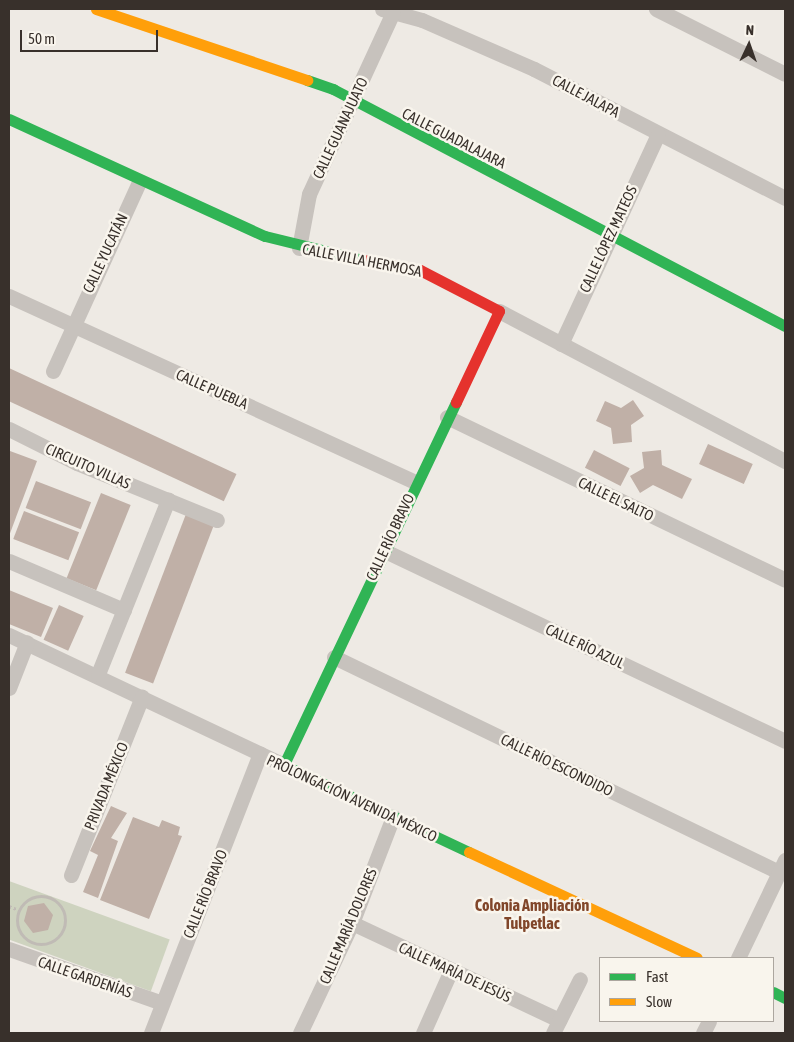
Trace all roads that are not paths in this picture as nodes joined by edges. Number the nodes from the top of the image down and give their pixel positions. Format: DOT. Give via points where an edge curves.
graph roads {
  1 [pos="96,9"];
  2 [pos="656,9"];
  3 [pos="387,10"];
  4 [pos="785,74"];
  5 [pos="354,100"];
  6 [pos="9,120"];
  7 [pos="658,134"];
  8 [pos="139,182"];
  9 [pos="785,198"];
  10 [pos="609,235"];
  11 [pos="299,248"];
  12 [pos="9,296"];
  13 [pos="499,311"];
  14 [pos="71,325"];
  15 [pos="785,326"];
  16 [pos="561,344"];
  17 [pos="53,371"];
  18 [pos="447,417"];
  19 [pos="9,429"];
  20 [pos="785,461"];
  21 [pos="416,482"];
  22 [pos="168,500"];
  23 [pos="217,520"];
  24 [pos="385,550"];
  25 [pos="9,560"];
  26 [pos="785,580"];
  27 [pos="124,610"];
  28 [pos="9,635"];
  29 [pos="27,642"];
  30 [pos="334,658"];
  31 [pos="100,667"];
  32 [pos="9,688"];
  33 [pos="142,697"];
  34 [pos="785,741"];
  35 [pos="260,754"];
  36 [pos="284,765"];
  37 [pos="393,817"];
  38 [pos="782,866"];
  39 [pos="70,875"];
  40 [pos="352,923"];
  41 [pos="9,950"];
  42 [pos="695,957"];
  43 [pos="738,957"];
  44 [pos="451,970"];
  45 [pos="580,979"];
  46 [pos="162,1003"];
  47 [pos="556,1026"];
  48 [pos="151,1033"];
  49 [pos="300,1033"];
  50 [pos="423,1033"];
  1 -- 5 [label="street, CALLE GUADALAJARA"];
  2 -- 4 [label="street"];
  3 -- 5 [label="street, CALLE GUANAJUATO"];
  3 -- 7 [label="street, CALLE JALAPA" via="422,20 534,69"];
  5 -- 10 [label="street, CALLE GUADALAJARA"];
  5 -- 11 [label="street, CALLE GUANAJUATO" via="309,194"];
  6 -- 8 [label="street, CALLE VILLA HERMOSA"];
  7 -- 9 [label="street, CALLE JALAPA"];
  7 -- 10 [label="street, CALLE LÓPEZ MATEOS"];
  8 -- 11 [label="street, CALLE VILLA HERMOSA"];
  8 -- 14 [label="street, CALLE YUCATÁN"];
  10 -- 15 [label="street, CALLE GUADALAJARA"];
  10 -- 16 [label="street, CALLE LÓPEZ MATEOS"];
  11 -- 13 [label="street, CALLE VILLA HERMOSA" via="420,270"];
  12 -- 14 [label="street, CALLE PUEBLA"];
  13 -- 16 [label="street, CALLE VILLA HERMOSA"];
  13 -- 18 [label="street, CALLE RÍO BRAVO"];
  14 -- 17 [label="street, CALLE YUCATÁN"];
  14 -- 21 [label="street, CALLE PUEBLA"];
  16 -- 20 [label="street, CALLE VILLA HERMOSA"];
  18 -- 21 [label="street, CALLE RÍO BRAVO"];
  18 -- 26 [label="street, CALLE EL SALTO"];
  19 -- 22 [label="street, CIRCUITO VILLAS"];
  21 -- 24 [label="street, CALLE RÍO BRAVO"];
  22 -- 23 [label="street, CIRCUITO VILLAS"];
  22 -- 27 [label="street"];
  24 -- 30 [label="street, CALLE RÍO BRAVO"];
  24 -- 34 [label="street, CALLE RÍO AZUL"];
  25 -- 27 [label="street"];
  27 -- 31 [label="street"];
  28 -- 29 [label="street, PROLONGACIÓN AVENIDA MÉXICO"];
  29 -- 31 [label="street, PROLONGACIÓN AVENIDA MÉXICO"];
  29 -- 32 [label="street"];
  30 -- 36 [label="street, CALLE RÍO BRAVO"];
  30 -- 38 [label="street, CALLE RÍO ESCONDIDO"];
  31 -- 33 [label="street, PROLONGACIÓN AVENIDA MÉXICO"];
  33 -- 35 [label="street, PROLONGACIÓN AVENIDA MÉXICO"];
  33 -- 39 [label="street, PRIVADA MÉXICO"];
  35 -- 36 [label="street, PROLONGACIÓN AVENIDA MÉXICO"];
  35 -- 46 [label="street, CALLE RÍO BRAVO"];
  36 -- 37 [label="street, PROLONGACIÓN AVENIDA MÉXICO"];
  37 -- 40 [label="street, CALLE MARÍA DOLORES"];
  37 -- 42 [label="street, PROLONGACIÓN AVENIDA MÉXICO"];
  38 -- 43 [label="street"];
  40 -- 44 [label="street, CALLE MARÍA DE JESÚS"];
  40 -- 49 [label="street, CALLE MARÍA DOLORES"];
  41 -- 46 [label="street, CALLE GARDENÍAS"];
  44 -- 47 [label="street, CALLE MARÍA DE JESÚS"];
  44 -- 50 [label="street"];
  45 -- 47 [label="street, CALLE MARÍA DE JESÚS"];
  46 -- 48 [label="street, CALLE RÍO BRAVO"];
}
